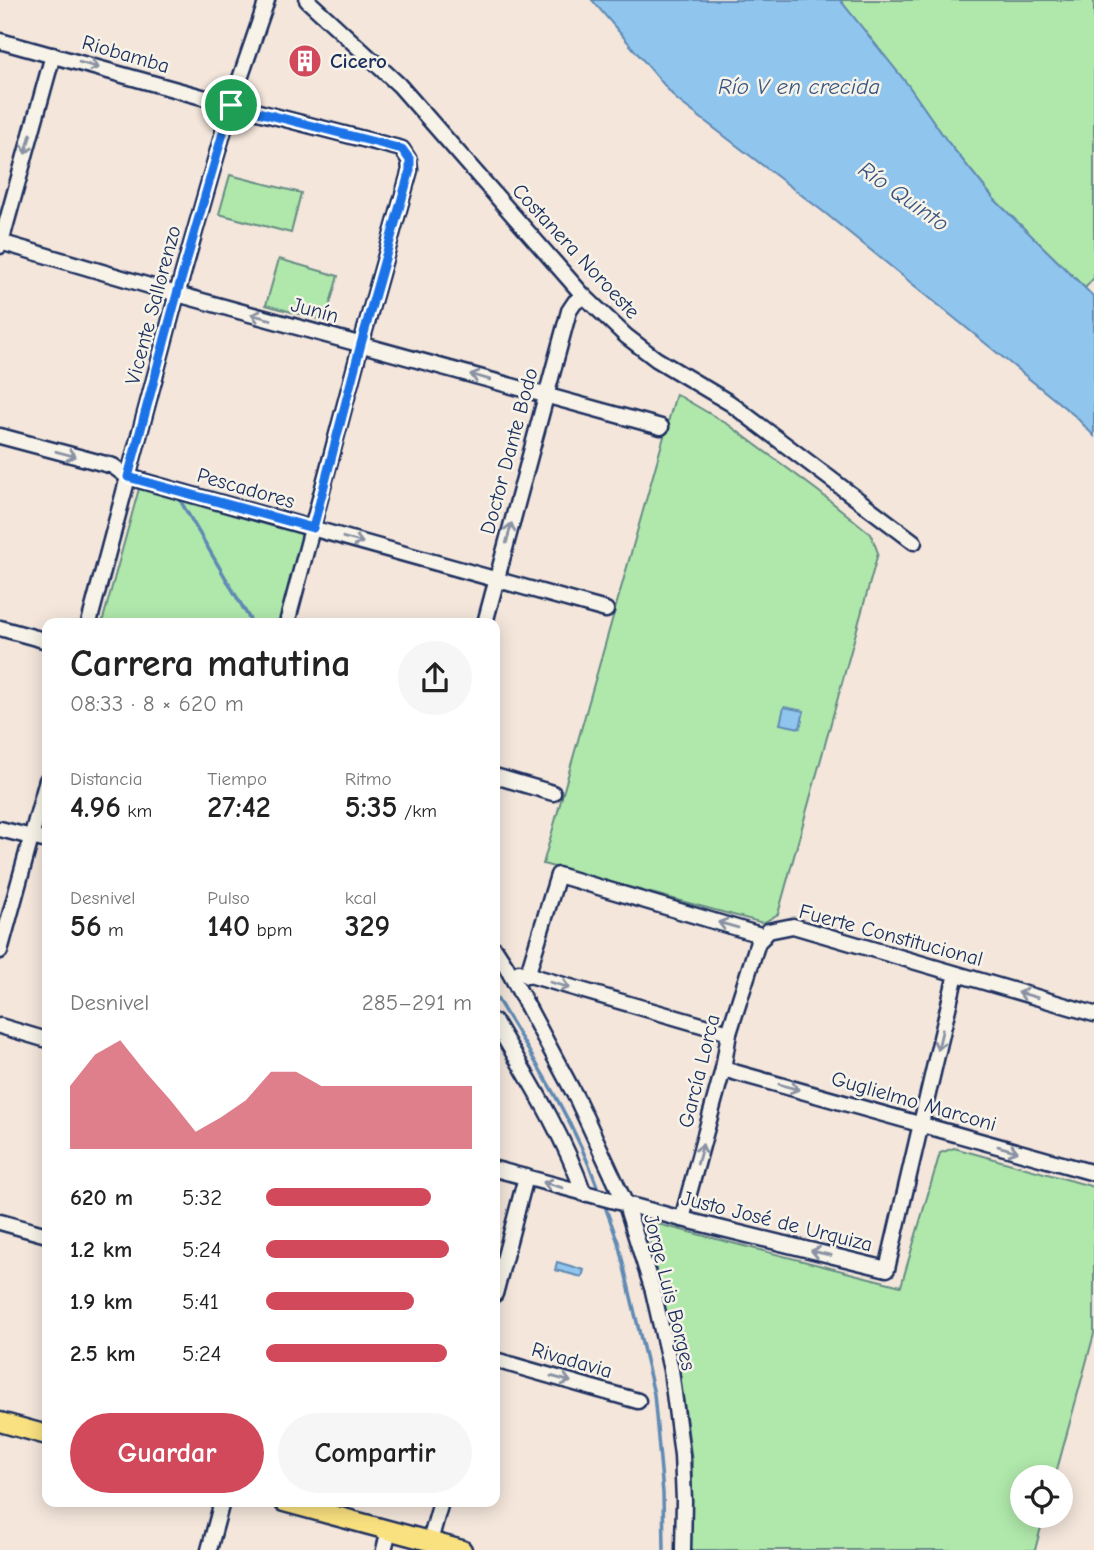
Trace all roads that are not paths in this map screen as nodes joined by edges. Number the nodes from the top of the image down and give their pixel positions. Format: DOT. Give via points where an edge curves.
graph roads {
  1 [pos="267,0"];
  2 [pos="307,0"];
  3 [pos="0,41"];
  4 [pos="53,55"];
  5 [pos="231,105"];
  6 [pos="0,243"];
  7 [pos="177,294"];
  8 [pos="585,297"];
  9 [pos="361,344"];
  10 [pos="546,396"];
  11 [pos="661,427"];
  12 [pos="0,436"];
  13 [pos="128,477"];
  14 [pos="313,528"];
  15 [pos="914,542"];
  16 [pos="497,579"];
  17 [pos="606,610"];
  18 [pos="90,618"];
  19 [pos="288,618"];
  20 [pos="486,618"];
  21 [pos="0,628"];
  22 [pos="42,640"];
  23 [pos="500,777"];
  24 [pos="553,793"];
  25 [pos="42,798"];
  26 [pos="0,829"];
  27 [pos="32,837"];
  28 [pos="42,840"];
  29 [pos="764,936"];
  30 [pos="0,951"];
  31 [pos="501,965"];
  32 [pos="956,974"];
  33 [pos="527,976"];
  34 [pos="1094,1014"];
  35 [pos="0,1026"];
  36 [pos="500,1031"];
  37 [pos="729,1033"];
  38 [pos="42,1039"];
  39 [pos="723,1069"];
  40 [pos="920,1124"];
  41 [pos="500,1169"];
  42 [pos="1094,1173"];
  43 [pos="526,1177"];
  44 [pos="584,1194"];
  45 [pos="626,1205"];
  46 [pos="681,1219"];
  47 [pos="0,1222"];
  48 [pos="42,1234"];
  49 [pos="500,1275"];
  50 [pos="500,1361"];
  51 [pos="638,1401"];
  52 [pos="0,1422"];
  53 [pos="42,1434"];
  54 [pos="221,1507"];
  55 [pos="303,1507"];
  56 [pos="440,1507"];
  57 [pos="390,1530"];
  58 [pos="430,1541"];
  59 [pos="209,1550"];
  60 [pos="384,1550"];
  61 [pos="462,1550"];
  62 [pos="683,1550"];
  1 -- 5 [label="street, Vicente Sallorenzo"];
  2 -- 8 [label="street, Costanera Noroeste" via="399,85"];
  3 -- 4 [label="street, Riobamba"];
  4 -- 5 [label="street, Riobamba, one-way"];
  4 -- 6 [label="street, one-way"];
  5 -- 7 [label="street, Vicente Sallorenzo"];
  5 -- 9 [label="street, Riobamba" via="402,149 410,160"];
  6 -- 7 [label="street, Junín"];
  9 -- 7 [label="street, Junín, one-way"];
  7 -- 13 [label="street, Vicente Sallorenzo"];
  8 -- 10 [label="street, Doctor Dante Bodo" via="569,311"];
  8 -- 15 [label="street, Costanera Noroeste" via="656,359 730,403"];
  10 -- 9 [label="street, Junín, one-way"];
  9 -- 14 [label="street"];
  10 -- 11 [label="street, Junín"];
  16 -- 10 [label="street, Doctor Dante Bodo, one-way"];
  12 -- 13 [label="street, Pescadores, one-way" via="113,466"];
  13 -- 14 [label="street, Pescadores"];
  13 -- 18 [label="street, Vicente Sallorenzo"];
  14 -- 16 [label="street, Pescadores, one-way"];
  14 -- 19 [label="street"];
  16 -- 17 [label="street, Pescadores"];
  16 -- 20 [label="street, Doctor Dante Bodo"];
  21 -- 22 [label="street"];
  23 -- 24 [label="street"];
  25 -- 27 [label="street"];
  26 -- 27 [label="street"];
  27 -- 28 [label="street"];
  27 -- 30 [label="street"];
  29 -- 32 [label="street, Fuerte Constitucional" via="793,926"];
  29 -- 33 [label="street, one-way" via="558,875"];
  29 -- 37 [label="street, García Lorca" via="758,942"];
  31 -- 33 [label="street"];
  31 -- 45 [label="street, Jorge Luis Borges" via="577,1099"];
  34 -- 32 [label="street, Fuerte Constitucional, one-way"];
  32 -- 40 [label="street, one-way"];
  33 -- 37 [label="street, one-way"];
  35 -- 38 [label="street"];
  36 -- 44 [label="street" via="544,1107"];
  37 -- 39 [label="street, García Lorca"];
  39 -- 40 [label="street, Guglielmo Marconi, one-way"];
  46 -- 39 [label="street, García Lorca, one-way"];
  40 -- 42 [label="street, Guglielmo Marconi, one-way"];
  40 -- 46 [label="street, Justo José de Urquiza, one-way" via="887,1269"];
  41 -- 43 [label="street, Justo José de Urquiza"];
  44 -- 43 [label="street, Justo José de Urquiza, one-way"];
  43 -- 49 [label="street"];
  44 -- 45 [label="street, Justo José de Urquiza"];
  45 -- 46 [label="street, Justo José de Urquiza"];
  45 -- 62 [label="street, Jorge Luis Borges" via="671,1370 682,1455"];
  47 -- 48 [label="street"];
  50 -- 51 [label="street, Rivadavia, one-way"];
  52 -- 53 [label="main road"];
  54 -- 59 [label="street"];
  55 -- 57 [label="main road"];
  56 -- 58 [label="street"];
  57 -- 58 [label="main road"];
  57 -- 60 [label="street"];
  58 -- 61 [label="main road"];
}
